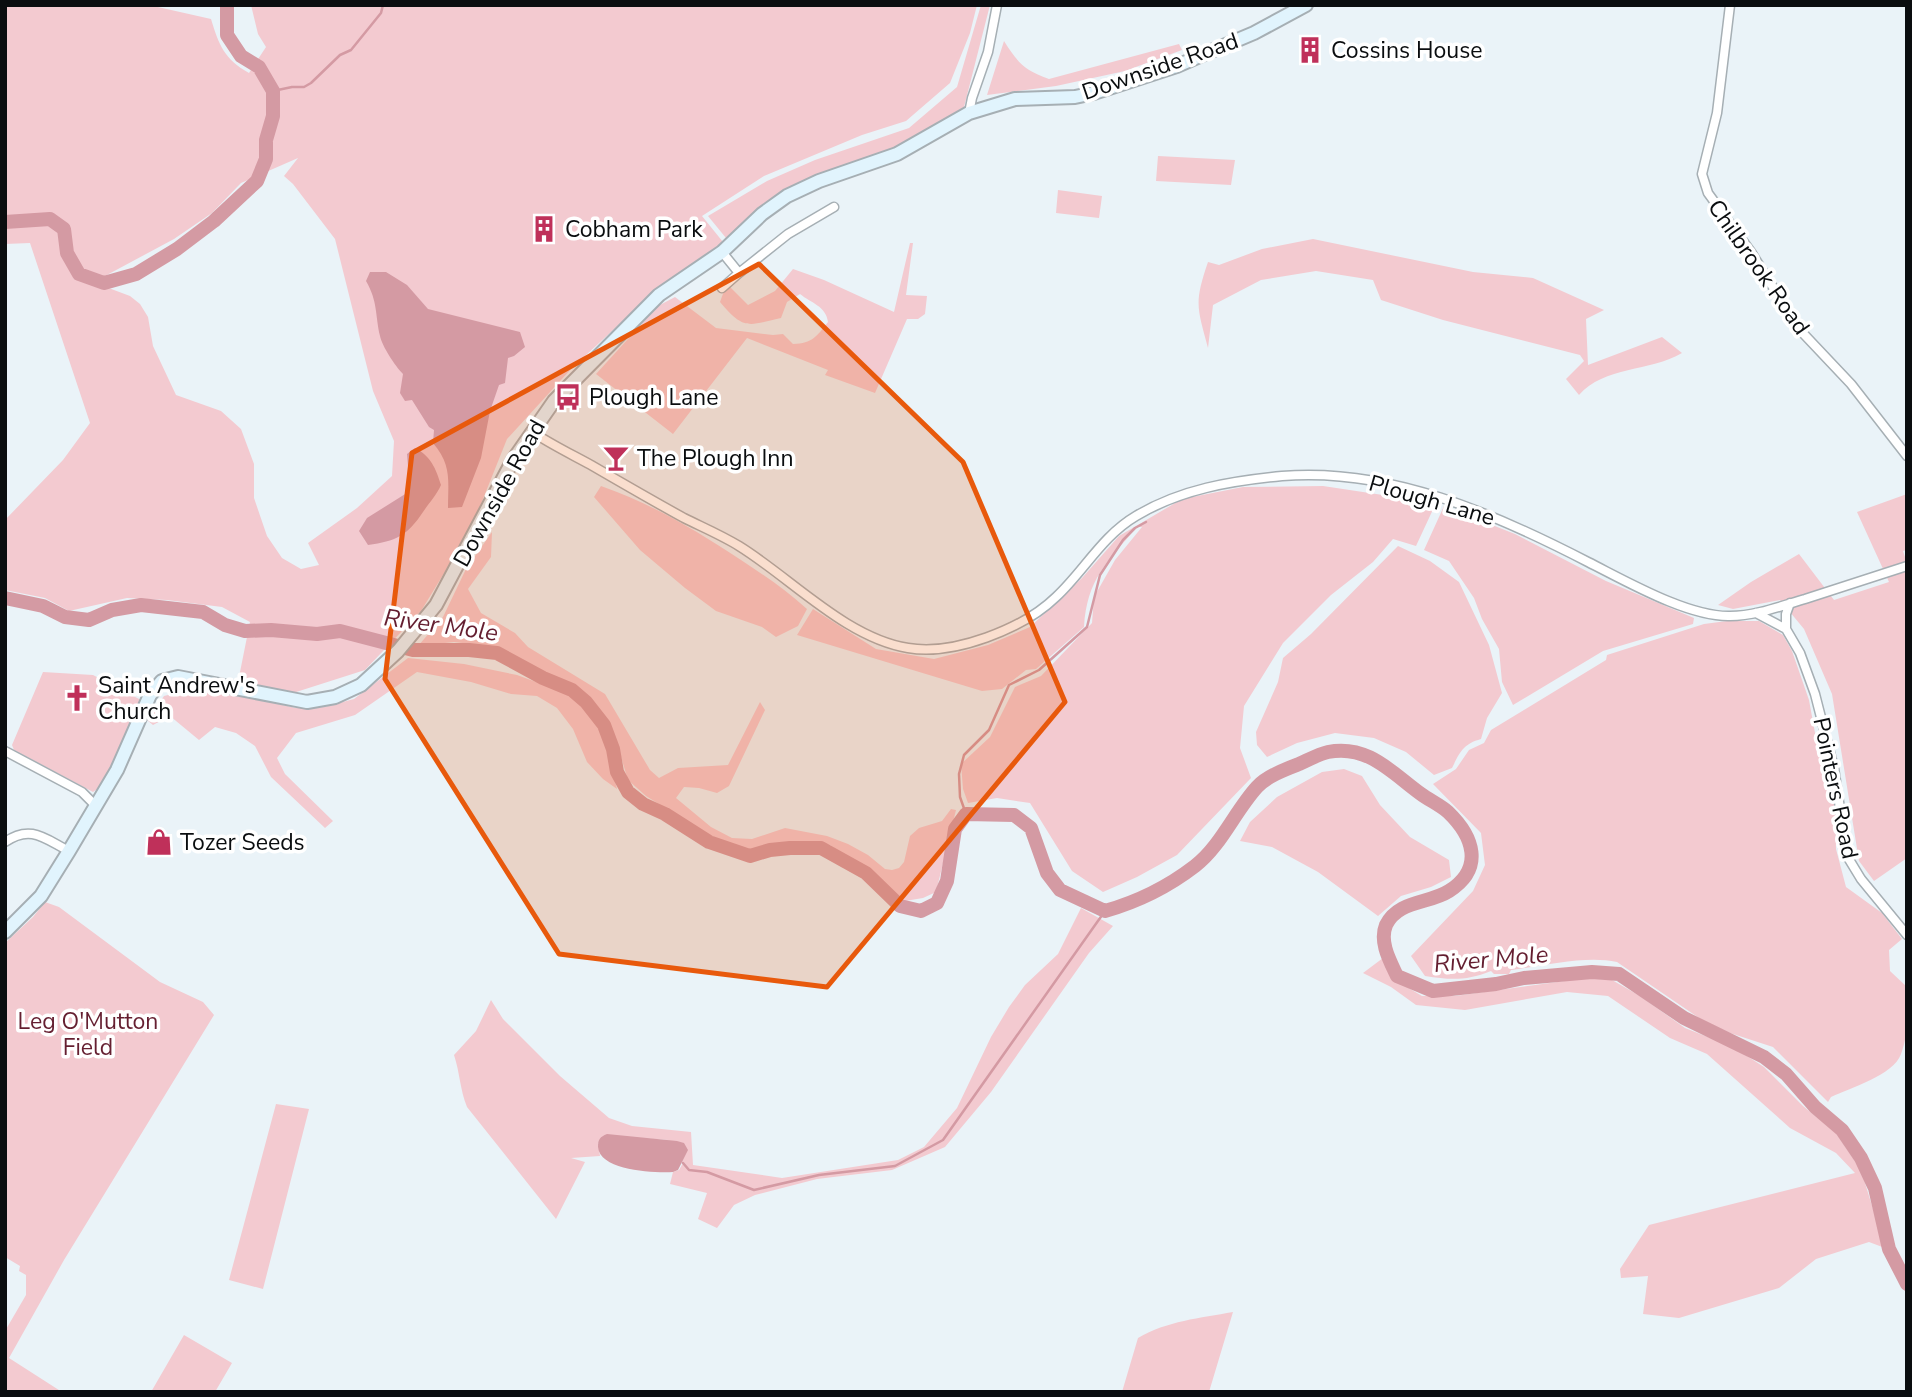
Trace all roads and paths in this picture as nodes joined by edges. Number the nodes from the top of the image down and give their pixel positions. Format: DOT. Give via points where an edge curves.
graph roads {
  1 [pos="997,5"];
  2 [pos="1306,5"];
  3 [pos="1730,5"];
  4 [pos="969,113"];
  5 [pos="834,207"];
  6 [pos="722,252"];
  7 [pos="739,272"];
  8 [pos="722,288"];
  9 [pos="531,431"];
  10 [pos="1907,456"];
  11 [pos="1907,566"];
  12 [pos="1790,603"];
  13 [pos="1756,613"];
  14 [pos="1786,629"];
  15 [pos="5,751"];
  16 [pos="96,806"];
  17 [pos="5,842"];
  18 [pos="69,851"];
  19 [pos="5,932"];
  20 [pos="1907,935"];
  1 -- 4 [label="street"];
  2 -- 4 [label="street, Downside Road" via="1177,66 1094,93 1014,99"];
  3 -- 10 [label="street, Chilbrook Road" via="1717,113 1702,174 1708,193 1799,329 1851,384"];
  4 -- 6 [label="street, Downside Road" via="897,154 787,196"];
  5 -- 7 [label="street" via="788,234"];
  6 -- 7 [label="street"];
  6 -- 9 [label="street, Downside Road" via="659,295 569,383"];
  7 -- 8 [label="street"];
  9 -- 13 [label="street, Plough Lane" via="737,545 865,634 907,648 943,649 979,640 1036,614 1057,597 1108,536 1180,493 1287,476 1349,477 1461,504 1702,612 1730,617"];
  9 -- 16 [label="street, Downside Road" via="430,613 373,675 343,695 307,702 185,678 167,679 146,702"];
  11 -- 12 [label="street, Plough Lane"];
  12 -- 13 [label="street, Plough Lane"];
  12 -- 14 [label="street"];
  13 -- 14 [label="street"];
  14 -- 20 [label="street, Pointers Road" via="1815,694 1834,768 1847,856"];
  15 -- 16 [label="street" via="82,792"];
  16 -- 18 [label="street"];
  17 -- 18 [label="street" via="29,833"];
  18 -- 19 [label="street" via="41,896"];
}
